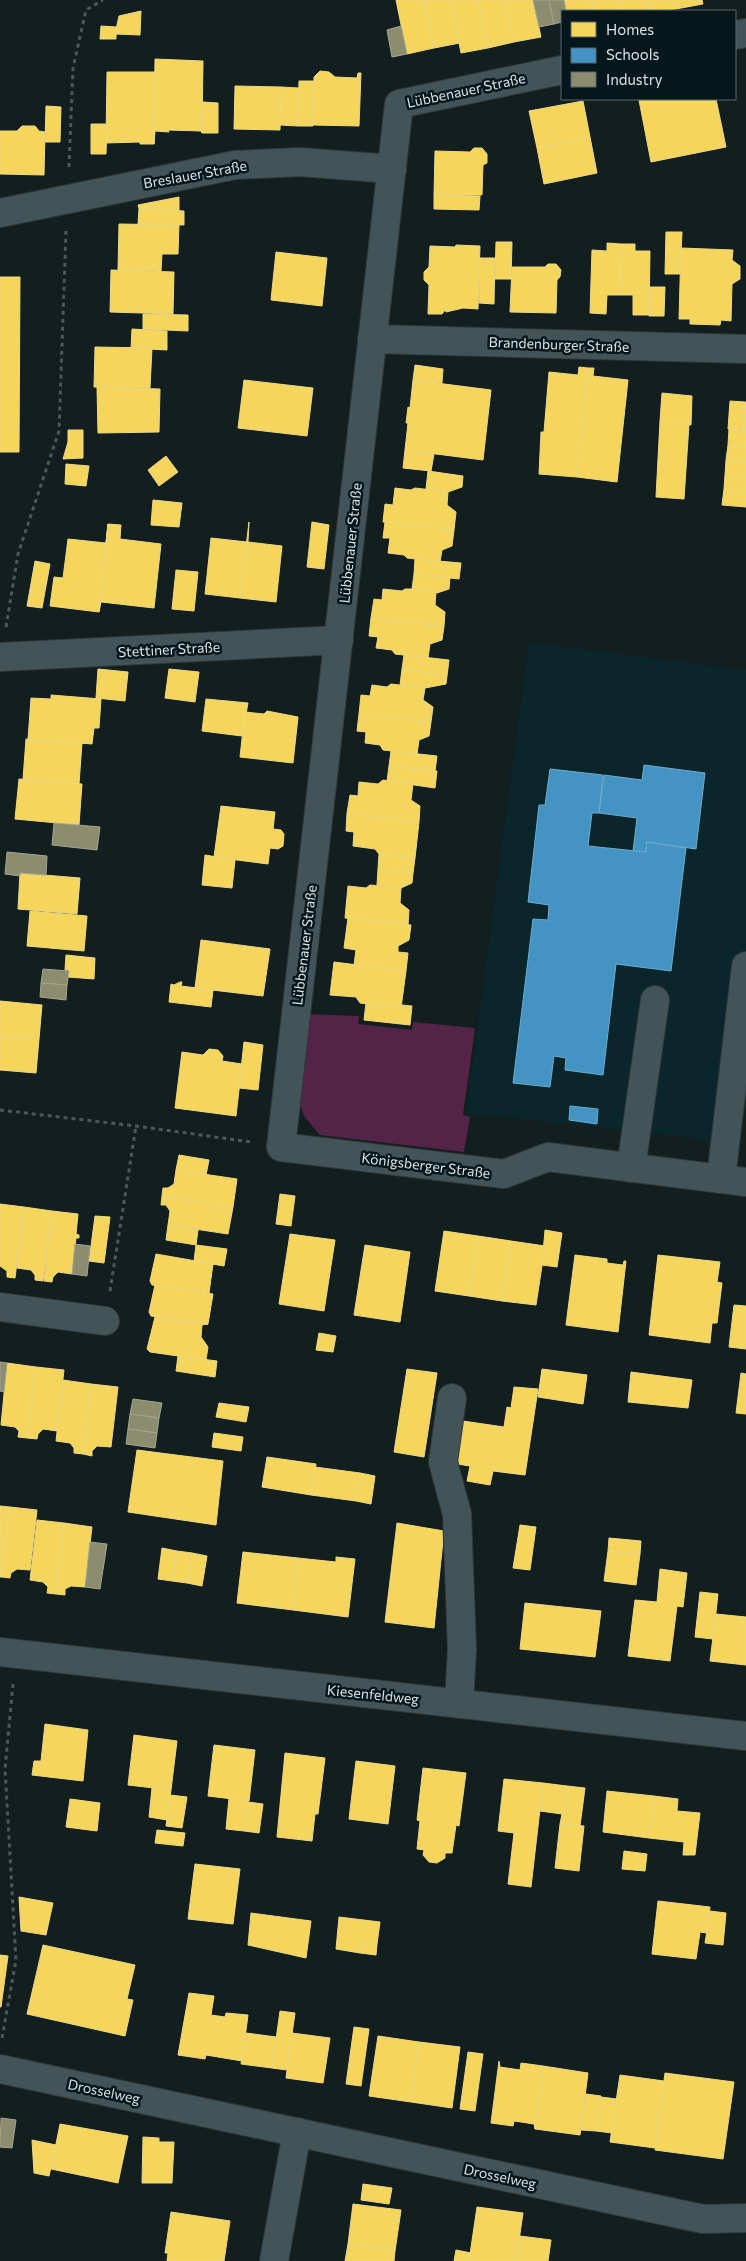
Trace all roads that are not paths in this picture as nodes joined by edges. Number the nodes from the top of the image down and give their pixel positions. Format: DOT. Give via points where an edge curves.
graph roads {
  1 [pos="561,70"];
  2 [pos="392,169"];
  3 [pos="0,213"];
  4 [pos="372,340"];
  5 [pos="746,350"];
  6 [pos="339,640"];
  7 [pos="0,658"];
  8 [pos="746,966"];
  9 [pos="654,1000"];
  10 [pos="281,1147"];
  11 [pos="632,1168"];
  12 [pos="734,1181"];
  13 [pos="0,1307"];
  14 [pos="105,1321"];
  15 [pos="452,1398"];
  16 [pos="8,1653"];
  17 [pos="459,1704"];
  18 [pos="746,1736"];
  19 [pos="0,2069"];
  20 [pos="297,2132"];
  21 [pos="746,2218"];
  22 [pos="274,2261"];
  1 -- 2 [label="street, Lübbenauer Straße" via="399,104"];
  2 -- 3 [label="street, Breslauer Straße" via="300,162 234,165"];
  2 -- 4 [label="street, Lübbenauer Straße"];
  4 -- 5 [label="street, Brandenburger Straße"];
  4 -- 6 [label="street, Lübbenauer Straße"];
  6 -- 7 [label="street, Stettiner Straße"];
  6 -- 10 [label="street, Lübbenauer Straße"];
  8 -- 12 [label="street"];
  9 -- 11 [label="street"];
  10 -- 11 [label="street, Königsberger Straße" via="504,1174 548,1157"];
  11 -- 12 [label="street, Königsberger Straße"];
  13 -- 14 [label="street"];
  15 -- 17 [label="street" via="443,1462 457,1514 462,1649"];
  16 -- 17 [label="street, Kiesenfeldweg"];
  17 -- 18 [label="street, Kiesenfeldweg"];
  19 -- 20 [label="street, Drosselweg"];
  20 -- 21 [label="street, Drosselweg" via="703,2219"];
  20 -- 22 [label="street"];
}
